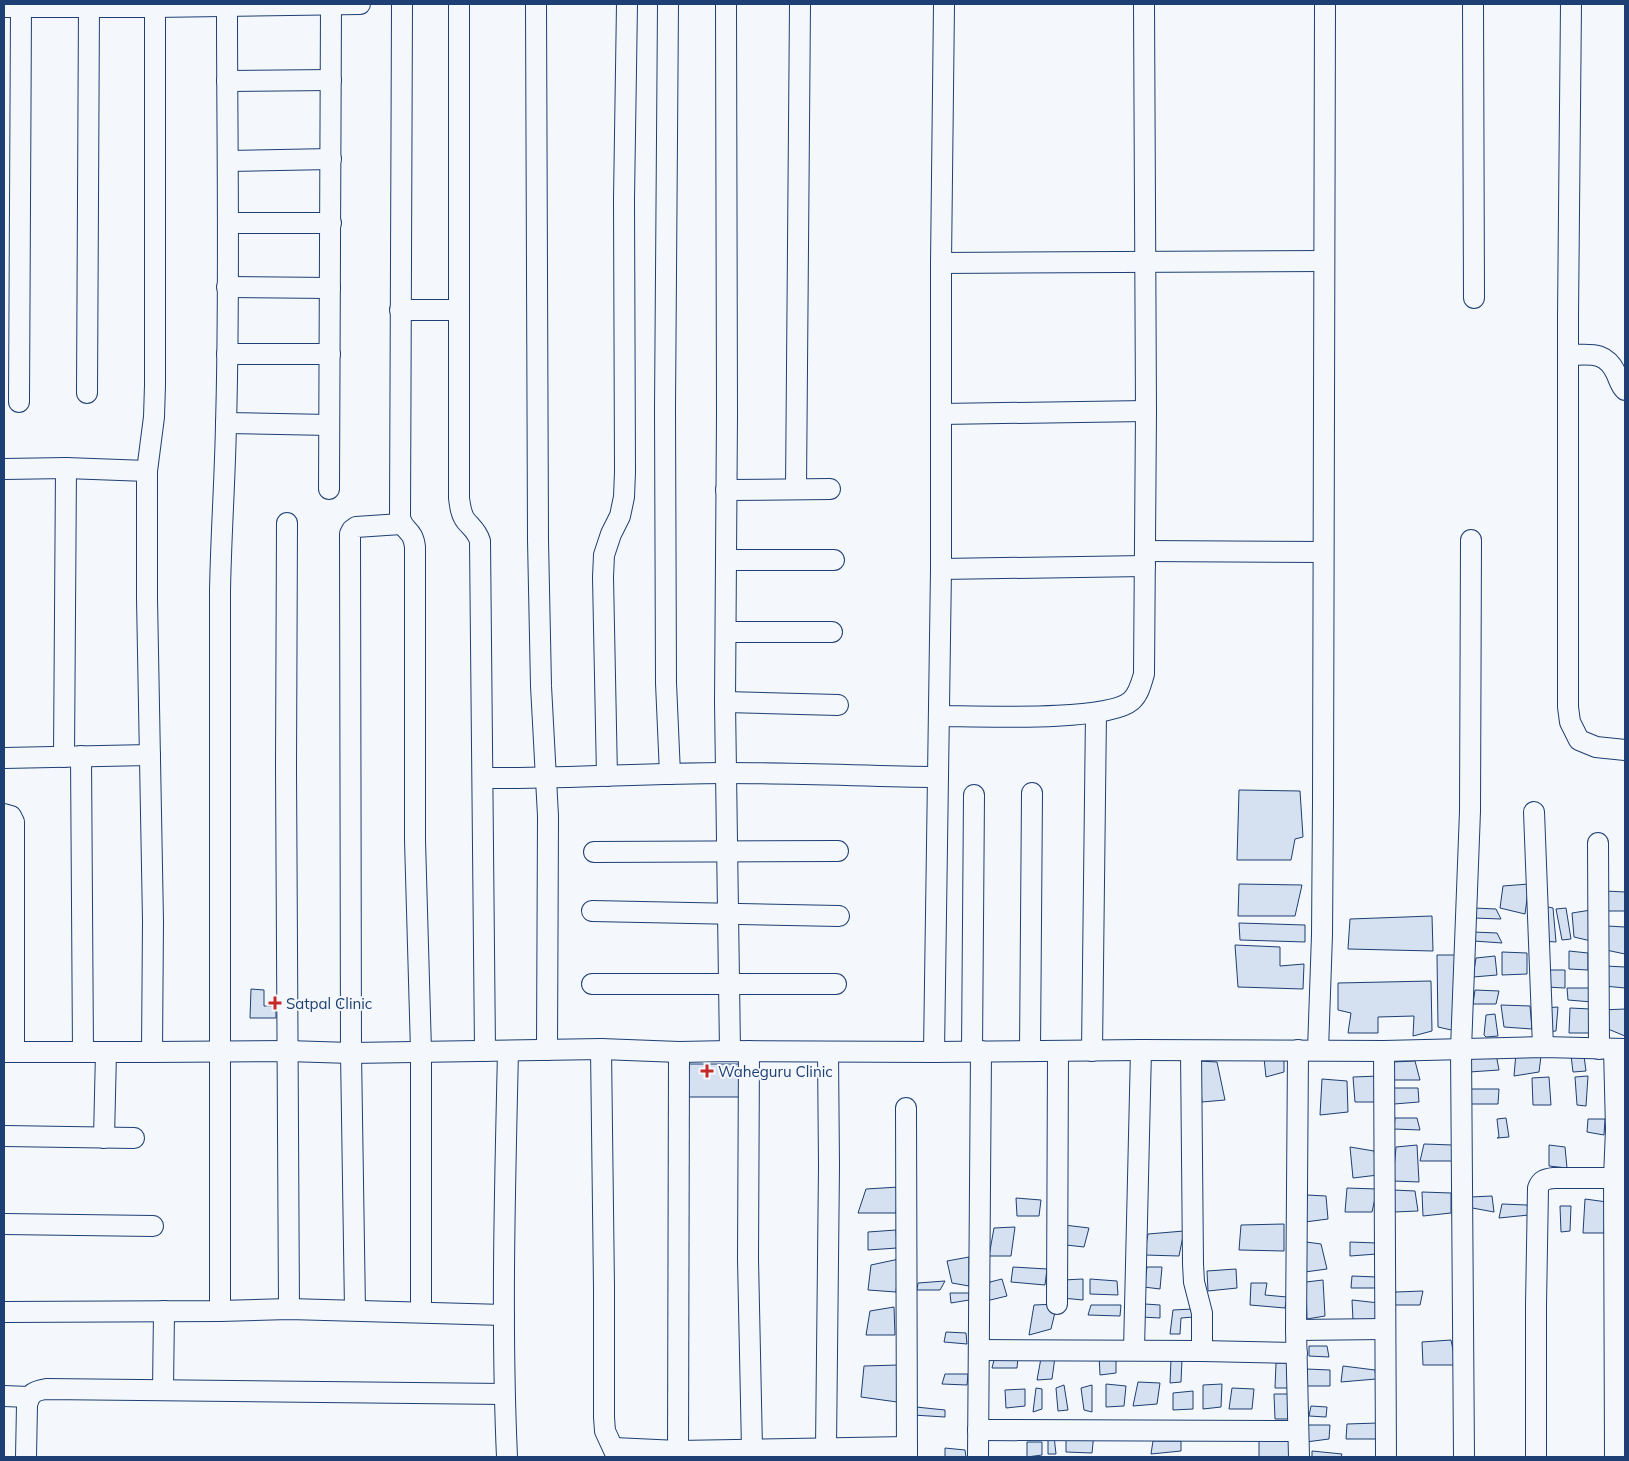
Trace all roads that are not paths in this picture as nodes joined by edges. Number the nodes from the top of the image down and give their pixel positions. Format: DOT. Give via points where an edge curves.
graph roads {
  1 [pos="360,4"];
  2 [pos="402,4"];
  3 [pos="459,4"];
  4 [pos="536,4"];
  5 [pos="627,4"];
  6 [pos="668,4"];
  7 [pos="726,4"];
  8 [pos="800,4"];
  9 [pos="944,4"];
  10 [pos="1144,4"];
  11 [pos="1325,4"];
  12 [pos="1473,4"];
  13 [pos="1571,4"];
  14 [pos="155,5"];
  15 [pos="331,5"];
  16 [pos="89,6"];
  17 [pos="227,6"];
  18 [pos="12,7"];
  19 [pos="331,80"];
  20 [pos="227,81"];
  21 [pos="331,159"];
  22 [pos="228,161"];
  23 [pos="229,223"];
  24 [pos="331,223"];
  25 [pos="1324,261"];
  26 [pos="1145,262"];
  27 [pos="941,263"];
  28 [pos="227,287"];
  29 [pos="330,288"];
  30 [pos="1474,298"];
  31 [pos="400,310"];
  32 [pos="459,310"];
  33 [pos="227,354"];
  34 [pos="330,354"];
  35 [pos="1568,355"];
  36 [pos="1625,390"];
  37 [pos="87,393"];
  38 [pos="19,402"];
  39 [pos="1146,411"];
  40 [pos="941,414"];
  41 [pos="226,423"];
  42 [pos="329,425"];
  43 [pos="66,468"];
  44 [pos="4,469"];
  45 [pos="147,471"];
  46 [pos="329,489"];
  47 [pos="796,489"];
  48 [pos="830,489"];
  49 [pos="726,490"];
  50 [pos="287,523"];
  51 [pos="401,524"];
  52 [pos="1471,540"];
  53 [pos="1323,552"];
  54 [pos="1145,559"];
  55 [pos="726,560"];
  56 [pos="834,560"];
  57 [pos="941,569"];
  58 [pos="726,632"];
  59 [pos="832,632"];
  60 [pos="725,702"];
  61 [pos="838,705"];
  62 [pos="1096,713"];
  63 [pos="939,716"];
  64 [pos="1625,750"];
  65 [pos="150,755"];
  66 [pos="72,756"];
  67 [pos="4,758"];
  68 [pos="726,773"];
  69 [pos="670,774"];
  70 [pos="607,776"];
  71 [pos="938,777"];
  72 [pos="483,778"];
  73 [pos="547,779"];
  74 [pos="1032,793"];
  75 [pos="974,795"];
  76 [pos="1534,812"];
  77 [pos="4,814"];
  78 [pos="1598,843"];
  79 [pos="594,852"];
  80 [pos="727,852"];
  81 [pos="838,852"];
  82 [pos="9,886"];
  83 [pos="592,912"];
  84 [pos="728,914"];
  85 [pos="839,916"];
  86 [pos="592,984"];
  87 [pos="729,984"];
  88 [pos="836,984"];
  89 [pos="1543,1047"];
  90 [pos="601,1049"];
  91 [pos="1461,1049"];
  92 [pos="1613,1049"];
  93 [pos="287,1050"];
  94 [pos="547,1050"];
  95 [pos="1030,1050"];
  96 [pos="1142,1050"];
  97 [pos="1308,1050"];
  98 [pos="421,1051"];
  99 [pos="485,1051"];
  100 [pos="508,1051"];
  101 [pos="740,1051"];
  102 [pos="977,1051"];
  103 [pos="1058,1051"];
  104 [pos="1092,1051"];
  105 [pos="1191,1051"];
  106 [pos="1384,1051"];
  107 [pos="9,1052"];
  108 [pos="83,1052"];
  109 [pos="106,1052"];
  110 [pos="152,1052"];
  111 [pos="220,1052"];
  112 [pos="680,1052"];
  113 [pos="828,1052"];
  114 [pos="934,1052"];
  115 [pos="351,1053"];
  116 [pos="906,1108"];
  117 [pos="4,1136"];
  118 [pos="104,1138"];
  119 [pos="134,1138"];
  120 [pos="1614,1178"];
  121 [pos="4,1224"];
  122 [pos="153,1226"];
  123 [pos="1057,1304"];
  124 [pos="289,1309"];
  125 [pos="355,1310"];
  126 [pos="164,1311"];
  127 [pos="220,1311"];
  128 [pos="421,1311"];
  129 [pos="4,1312"];
  130 [pos="504,1314"];
  131 [pos="1384,1329"];
  132 [pos="1296,1330"];
  133 [pos="980,1350"];
  134 [pos="1134,1350"];
  135 [pos="1202,1351"];
  136 [pos="1297,1353"];
  137 [pos="163,1390"];
  138 [pos="504,1394"];
  139 [pos="4,1396"];
  140 [pos="29,1396"];
  141 [pos="978,1430"];
  142 [pos="1298,1431"];
  143 [pos="826,1448"];
  144 [pos="764,1452"];
  145 [pos="860,1452"];
  146 [pos="907,1452"];
  147 [pos="615,1453"];
  148 [pos="678,1454"];
  149 [pos="26,1457"];
  150 [pos="507,1457"];
  151 [pos="978,1457"];
  152 [pos="1298,1457"];
  153 [pos="1386,1457"];
  154 [pos="1464,1457"];
  155 [pos="1536,1457"];
  156 [pos="1615,1457"];
  1 -- 15 [label="street"];
  2 -- 31 [label="street"];
  3 -- 32 [label="street"];
  4 -- 73 [label="street" via="538,540"];
  5 -- 70 [label="street" via="624,199 626,472 620,516 604,555"];
  6 -- 69 [label="street" via="665,445 666,683"];
  7 -- 49 [label="street"];
  8 -- 47 [label="street"];
  9 -- 27 [label="street"];
  10 -- 26 [label="street"];
  11 -- 25 [label="street"];
  12 -- 30 [label="street"];
  13 -- 35 [label="street"];
  14 -- 16 [label="street"];
  14 -- 17 [label="street"];
  14 -- 45 [label="street" via="155,393"];
  15 -- 17 [label="street"];
  15 -- 19 [label="street"];
  16 -- 18 [label="street"];
  16 -- 37 [label="street"];
  17 -- 20 [label="street"];
  18 -- 38 [label="street"];
  19 -- 20 [label="street"];
  19 -- 21 [label="street"];
  20 -- 22 [label="street"];
  21 -- 22 [label="street"];
  21 -- 24 [label="street"];
  22 -- 23 [label="street"];
  23 -- 24 [label="street"];
  23 -- 28 [label="street"];
  24 -- 29 [label="street"];
  25 -- 26 [label="street"];
  25 -- 53 [label="street"];
  26 -- 27 [label="street"];
  26 -- 39 [label="street"];
  27 -- 40 [label="street"];
  28 -- 29 [label="street"];
  28 -- 33 [label="street"];
  29 -- 34 [label="street"];
  31 -- 32 [label="street"];
  31 -- 51 [label="street"];
  32 -- 72 [label="street" via="459,498 465,520 478,533 480,540"];
  33 -- 34 [label="street"];
  33 -- 41 [label="street"];
  34 -- 42 [label="street"];
  35 -- 36 [label="street" via="1603,357 1610,362"];
  35 -- 64 [label="street" via="1570,722 1580,740 1596,747"];
  39 -- 40 [label="street"];
  39 -- 54 [label="street"];
  40 -- 57 [label="street"];
  41 -- 42 [label="street"];
  41 -- 111 [label="street" via="221,540"];
  42 -- 46 [label="street"];
  43 -- 44 [label="street"];
  43 -- 45 [label="street"];
  43 -- 66 [label="street"];
  45 -- 65 [label="street"];
  47 -- 48 [label="street"];
  47 -- 49 [label="street"];
  49 -- 55 [label="street"];
  50 -- 93 [label="street"];
  51 -- 98 [label="street" via="414,538 415,547 415,840"];
  51 -- 115 [label="street" via="356,527 350,534"];
  52 -- 91 [label="street" via="1470,811"];
  53 -- 54 [label="street"];
  53 -- 97 [label="street" via="1323,850"];
  54 -- 57 [label="street"];
  54 -- 62 [label="street" via="1144,674 1139,692 1130,702"];
  55 -- 56 [label="street"];
  55 -- 58 [label="street"];
  57 -- 63 [label="street"];
  58 -- 59 [label="street"];
  58 -- 60 [label="street"];
  60 -- 61 [label="street"];
  60 -- 68 [label="street"];
  62 -- 63 [label="street"];
  62 -- 104 [label="street"];
  63 -- 71 [label="street"];
  65 -- 66 [label="street"];
  65 -- 110 [label="street"];
  66 -- 67 [label="street"];
  66 -- 108 [label="street"];
  68 -- 69 [label="street"];
  68 -- 71 [label="street"];
  68 -- 80 [label="street"];
  69 -- 70 [label="street"];
  70 -- 73 [label="street"];
  71 -- 114 [label="street"];
  72 -- 73 [label="street"];
  72 -- 99 [label="street"];
  73 -- 94 [label="street"];
  74 -- 95 [label="street"];
  75 -- 102 [label="street"];
  76 -- 89 [label="street"];
  77 -- 82 [label="street" via="11,816 14,822"];
  78 -- 92 [label="street"];
  79 -- 80 [label="street"];
  80 -- 81 [label="street"];
  80 -- 84 [label="street"];
  82 -- 107 [label="street"];
  83 -- 84 [label="street"];
  84 -- 85 [label="street"];
  84 -- 87 [label="street"];
  86 -- 87 [label="street"];
  87 -- 88 [label="street"];
  87 -- 101 [label="street"];
  89 -- 91 [label="street"];
  89 -- 92 [label="street"];
  90 -- 94 [label="street"];
  90 -- 112 [label="street"];
  90 -- 147 [label="street" via="604,1417"];
  91 -- 106 [label="street"];
  91 -- 154 [label="street"];
  92 -- 120 [label="street"];
  93 -- 111 [label="street"];
  93 -- 115 [label="street"];
  93 -- 124 [label="street"];
  94 -- 100 [label="street"];
  95 -- 102 [label="street"];
  95 -- 103 [label="street"];
  96 -- 104 [label="street"];
  96 -- 105 [label="street"];
  96 -- 134 [label="street"];
  97 -- 105 [label="street"];
  97 -- 106 [label="street"];
  97 -- 132 [label="street"];
  98 -- 99 [label="street"];
  98 -- 115 [label="street"];
  98 -- 128 [label="street"];
  99 -- 100 [label="street"];
  100 -- 130 [label="street"];
  101 -- 112 [label="street"];
  101 -- 113 [label="street"];
  101 -- 144 [label="street" via="748,1259"];
  102 -- 114 [label="street"];
  102 -- 133 [label="street"];
  103 -- 104 [label="street"];
  103 -- 123 [label="street"];
  105 -- 135 [label="street" via="1193,1264 1202,1313"];
  106 -- 131 [label="street"];
  107 -- 108 [label="street"];
  108 -- 109 [label="street"];
  109 -- 110 [label="street"];
  109 -- 118 [label="street"];
  110 -- 111 [label="street"];
  111 -- 127 [label="street"];
  112 -- 148 [label="street"];
  113 -- 114 [label="street"];
  113 -- 143 [label="street"];
  115 -- 125 [label="street"];
  116 -- 146 [label="street"];
  117 -- 118 [label="street"];
  118 -- 119 [label="street"];
  120 -- 155 [label="street" via="1544,1179 1538,1188"];
  120 -- 156 [label="street"];
  121 -- 122 [label="street"];
  124 -- 125 [label="street"];
  124 -- 127 [label="street"];
  125 -- 128 [label="street"];
  126 -- 127 [label="street"];
  126 -- 129 [label="street"];
  126 -- 137 [label="street"];
  128 -- 130 [label="street"];
  130 -- 138 [label="street"];
  131 -- 132 [label="street"];
  131 -- 153 [label="street"];
  132 -- 136 [label="street"];
  133 -- 134 [label="street"];
  133 -- 141 [label="street"];
  134 -- 135 [label="street"];
  135 -- 136 [label="street"];
  136 -- 142 [label="street"];
  137 -- 138 [label="street"];
  137 -- 140 [label="street" via="46,1389"];
  138 -- 150 [label="street"];
  139 -- 140 [label="street"];
  140 -- 149 [label="street"];
  141 -- 142 [label="street"];
  141 -- 151 [label="street"];
  142 -- 152 [label="street"];
  143 -- 144 [label="street"];
  143 -- 145 [label="street"];
  144 -- 148 [label="street"];
  145 -- 146 [label="street"];
  147 -- 148 [label="street"];
}
